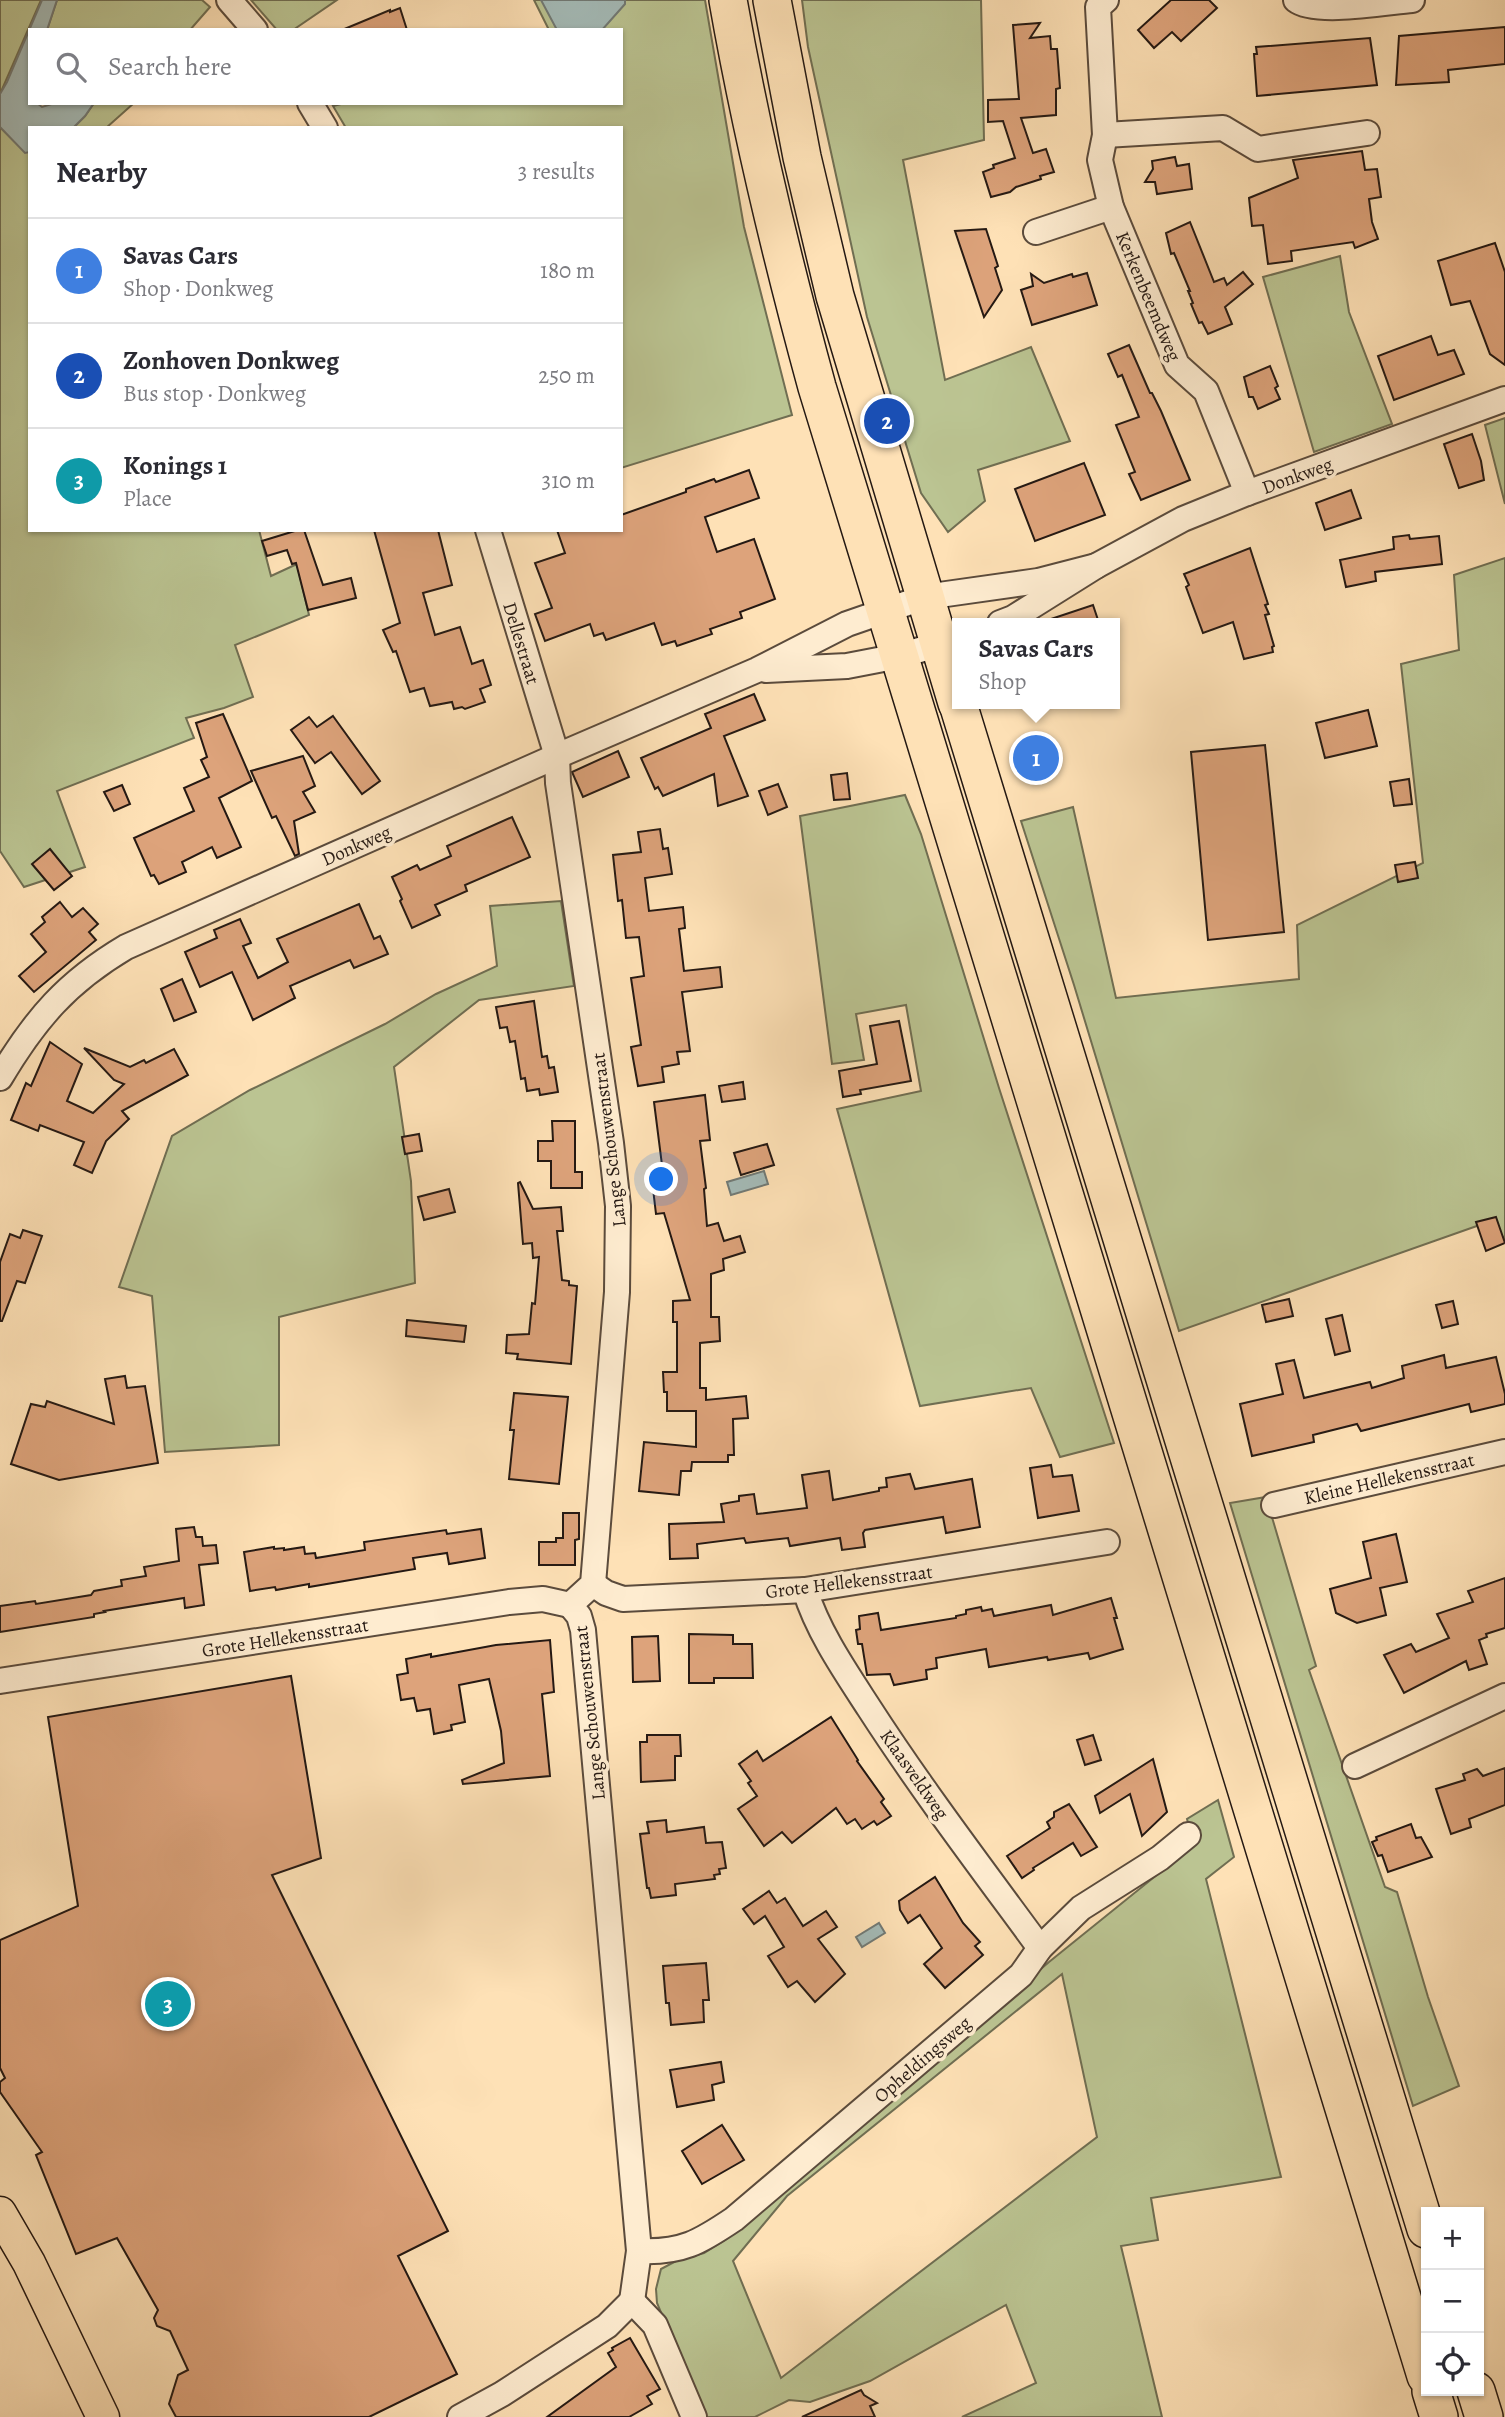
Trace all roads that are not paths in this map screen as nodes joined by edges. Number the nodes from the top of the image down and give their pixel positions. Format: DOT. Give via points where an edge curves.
graph roads {
  1 [pos="229,0"];
  2 [pos="729,0"];
  3 [pos="772,0"];
  4 [pos="1106,0"];
  5 [pos="1296,0"];
  6 [pos="1412,0"];
  7 [pos="253,28"];
  8 [pos="311,105"];
  9 [pos="324,126"];
  10 [pos="1367,133"];
  11 [pos="1105,135"];
  12 [pos="1111,207"];
  13 [pos="1036,232"];
  14 [pos="1505,400"];
  15 [pos="1247,493"];
  16 [pos="489,532"];
  17 [pos="1097,566"];
  18 [pos="925,597"];
  19 [pos="885,610"];
  20 [pos="1013,618"];
  21 [pos="949,642"];
  22 [pos="899,656"];
  23 [pos="952,665"];
  24 [pos="757,670"];
  25 [pos="959,709"];
  26 [pos="557,756"];
  27 [pos="0,1078"];
  28 [pos="1505,1452"];
  29 [pos="1274,1505"];
  30 [pos="1107,1542"];
  31 [pos="593,1584"];
  32 [pos="805,1590"];
  33 [pos="570,1605"];
  34 [pos="0,1681"];
  35 [pos="1505,1696"];
  36 [pos="1355,1766"];
  37 [pos="1188,1835"];
  38 [pos="1040,1948"];
  39 [pos="0,2213"];
  40 [pos="1421,2213"];
  41 [pos="639,2251"];
  42 [pos="632,2301"];
  43 [pos="1421,2360"];
  44 [pos="1433,2396"];
  45 [pos="1478,2396"];
  46 [pos="103,2417"];
  47 [pos="460,2417"];
  48 [pos="694,2417"];
  49 [pos="1439,2417"];
  50 [pos="1484,2417"];
  1 -- 7 [label="street"];
  2 -- 19 [label="highway" via="777,241"];
  3 -- 18 [label="highway" via="835,296"];
  4 -- 11 [label="street, Kerkenbeemdweg" via="1098,7"];
  5 -- 6 [label="street" via="1325,8"];
  8 -- 9 [label="street"];
  10 -- 11 [label="street" via="1258,149 1223,128"];
  11 -- 12 [label="street, Kerkenbeemdweg" via="1100,160"];
  12 -- 13 [label="street, Kerkenbeemdweg"];
  12 -- 15 [label="street, Kerkenbeemdweg" via="1177,365 1206,391"];
  14 -- 15 [label="street, Donkweg"];
  15 -- 17 [label="street, Donkweg" via="1183,519"];
  16 -- 26 [label="street, Dellestraat"];
  17 -- 18 [label="street, Donkweg" via="1038,581"];
  17 -- 20 [label="street, Donkweg"];
  18 -- 19 [label="street, Donkweg"];
  18 -- 21 [label="highway"];
  19 -- 22 [label="highway"];
  19 -- 24 [label="street, Donkweg" via="838,628"];
  21 -- 22 [label="street, Donkweg"];
  21 -- 23 [label="highway"];
  22 -- 24 [label="street, Donkweg" via="847,666"];
  22 -- 43 [label="highway"];
  24 -- 26 [label="street, Donkweg"];
  25 -- 40 [label="highway"];
  26 -- 27 [label="street, Donkweg" via="126,947 63,993"];
  26 -- 31 [label="street, Lange Schouwenstraat" via="618,1218 617,1292"];
  28 -- 29 [label="street, Kleine Hellekensstraat"];
  30 -- 32 [label="street, Grote Hellekensstraat"];
  31 -- 32 [label="street, Grote Hellekensstraat" via="623,1599"];
  31 -- 33 [label="street, Lange Schouwenstraat"];
  32 -- 38 [label="street, Klaasveldweg" via="811,1612 886,1735"];
  33 -- 34 [label="street, Grote Hellekensstraat" via="543,1599 509,1602"];
  33 -- 41 [label="street, Lange Schouwenstraat" via="583,1630"];
  35 -- 36 [label="street"];
  37 -- 38 [label="street, Opheldingsweg" via="1082,1908"];
  38 -- 41 [label="street, Opheldingsweg" via="1021,1975 734,2219 701,2241 665,2253"];
  39 -- 46 [label="main road" via="30,2263"];
  41 -- 42 [label="street, Lange Schouwenstraat"];
  42 -- 47 [label="street" via="607,2326"];
  42 -- 48 [label="street" via="655,2325"];
  44 -- 49 [label="highway"];
  45 -- 50 [label="highway"];
}
